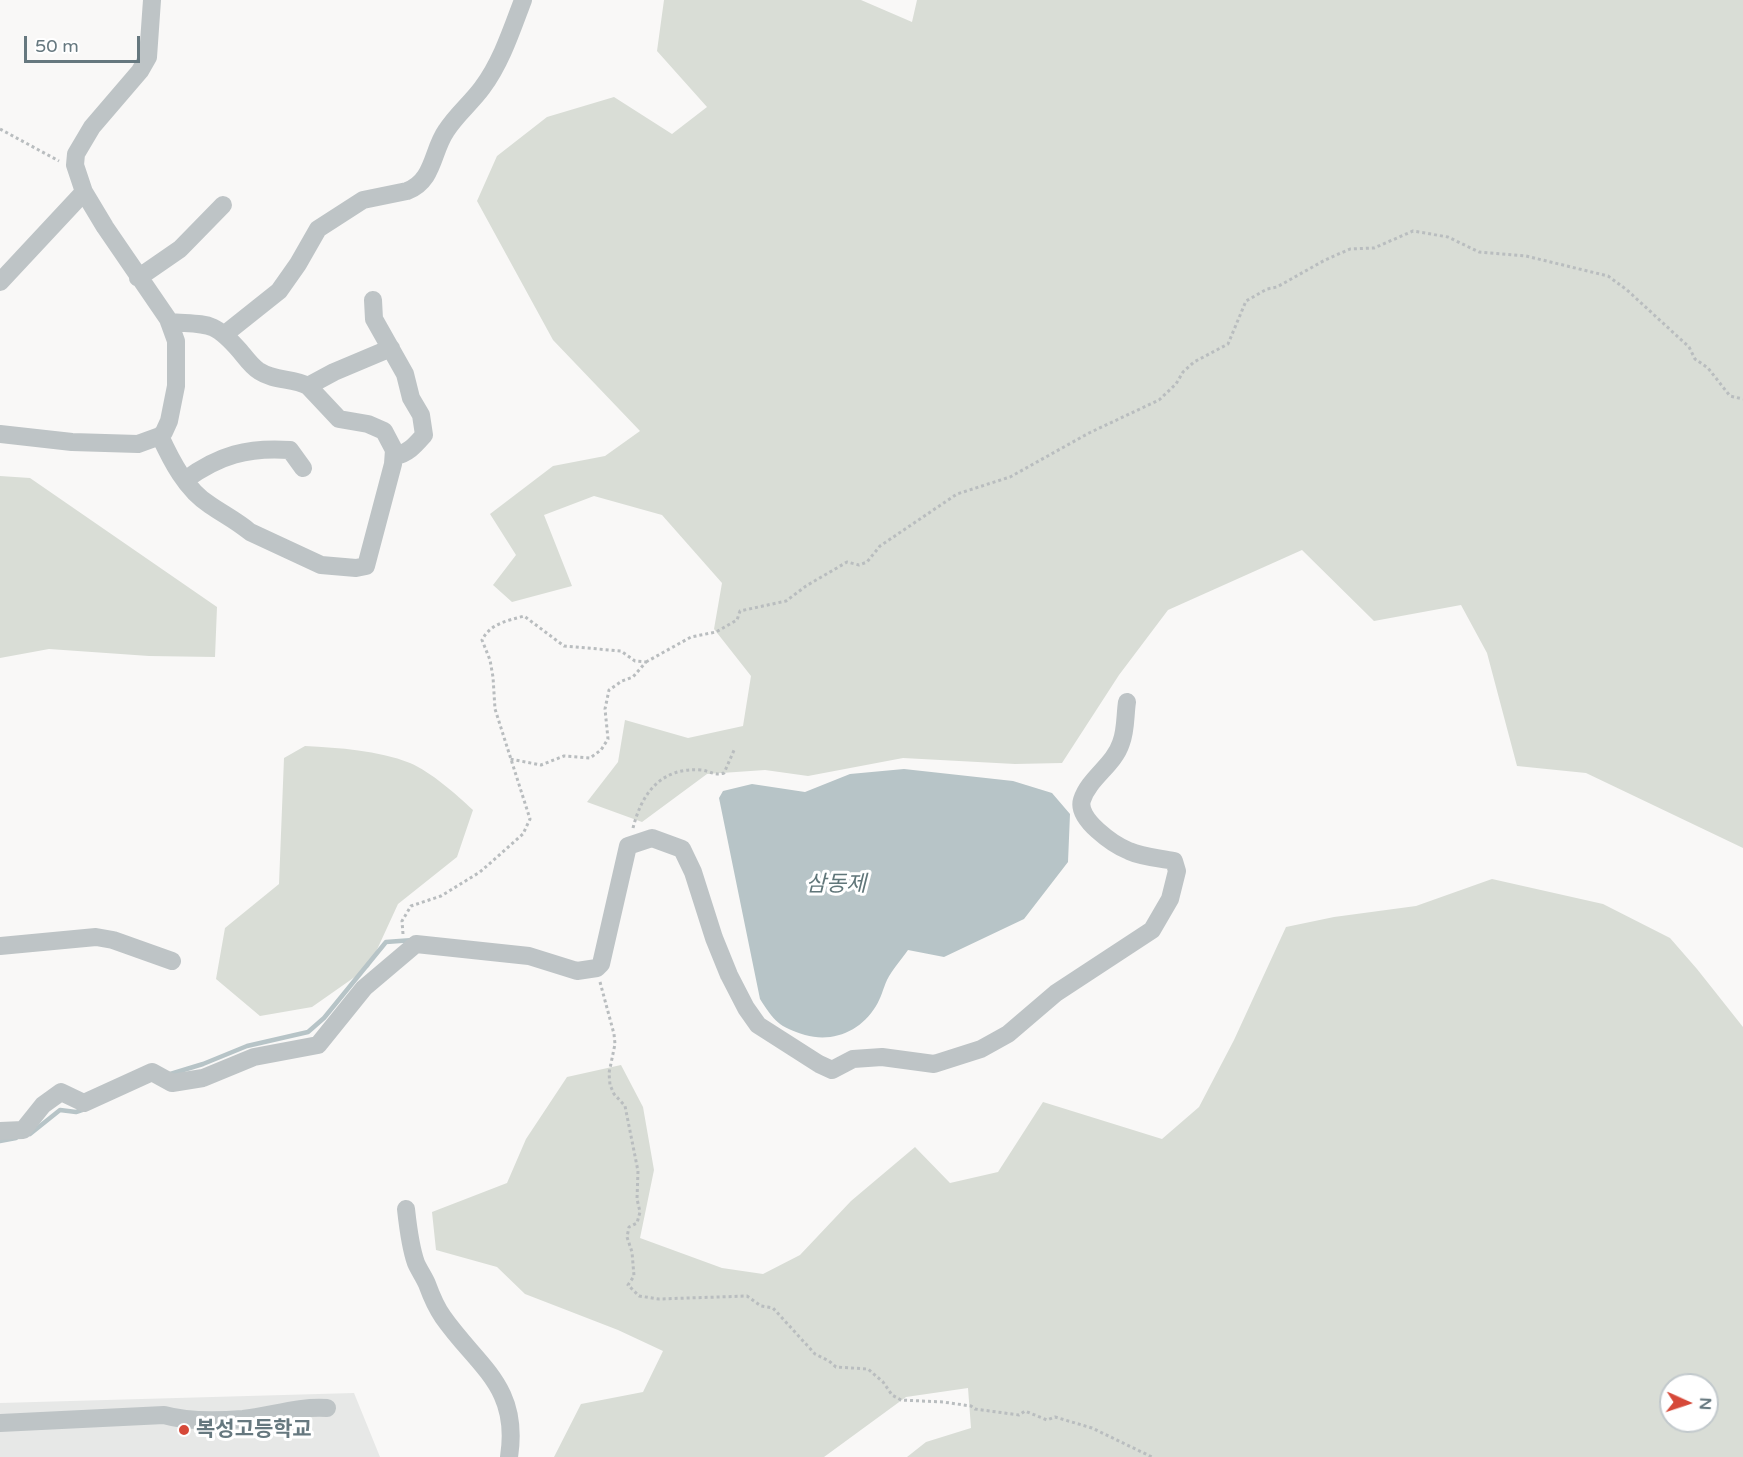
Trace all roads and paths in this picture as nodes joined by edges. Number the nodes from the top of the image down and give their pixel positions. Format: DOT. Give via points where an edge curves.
graph roads {
  1 [pos="152,0"];
  2 [pos="523,0"];
  3 [pos="0,129"];
  4 [pos="75,165"];
  5 [pos="84,192"];
  6 [pos="223,205"];
  7 [pos="138,278"];
  8 [pos="0,282"];
  9 [pos="374,300"];
  10 [pos="169,322"];
  11 [pos="225,334"];
  12 [pos="391,348"];
  13 [pos="308,386"];
  14 [pos="1743,399"];
  15 [pos="0,434"];
  16 [pos="160,436"];
  17 [pos="395,456"];
  18 [pos="303,468"];
  19 [pos="185,480"];
  20 [pos="646,662"];
  21 [pos="1127,702"];
  22 [pos="735,748"];
  23 [pos="510,759"];
  24 [pos="628,846"];
  25 [pos="0,946"];
  26 [pos="404,954"];
  27 [pos="172,961"];
  28 [pos="597,968"];
  29 [pos="0,1131"];
  30 [pos="406,1209"];
  31 [pos="327,1408"];
  32 [pos="0,1424"];
  33 [pos="509,1457"];
  34 [pos="1152,1457"];
  1 -- 4 [label="street" via="148,57 92,127 76,154"];
  2 -- 11 [label="street" via="495,67 445,132 430,172 422,182 407,191 363,200 318,229 279,291"];
  3 -- 4 [label="path" via="61,162"];
  4 -- 5 [label="street"];
  5 -- 7 [label="street"];
  5 -- 8 [label="street"];
  6 -- 7 [label="street" via="180,249"];
  7 -- 10 [label="street"];
  9 -- 12 [label="street" via="374,319"];
  10 -- 11 [label="street" via="207,325"];
  10 -- 16 [label="street" via="176,341 176,386 169,421"];
  11 -- 13 [label="street" via="257,371"];
  12 -- 13 [label="street"];
  12 -- 17 [label="street" via="421,415 424,435 412,448"];
  13 -- 17 [label="street" via="339,419 384,431"];
  14 -- 20 [label="path" via="1730,396 1689,346 1608,276 1526,256 1479,252 1448,237 1413,231 1374,248 1350,249 1246,301 1228,344 1194,362 1159,400 1010,477 957,494 880,546 867,562 847,562 786,601 740,611 736,620 716,632 691,637"];
  15 -- 16 [label="street" via="138,444"];
  16 -- 19 [label="street"];
  17 -- 19 [label="street" via="366,566 356,568 321,565 249,532 203,500"];
  18 -- 19 [label="street" via="290,450 265,449 225,457"];
  20 -- 23 [label="path" via="633,677 609,690 605,709 608,739 590,758 564,756 542,765"];
  20 -- 23 [label="path" via="621,651 564,646 524,616 500,622 487,631 482,640 492,668 495,709"];
  21 -- 24 [label="street" via="1122,743 1081,803 1085,816 1108,839 1130,852 1174,861 1177,872 1170,899 1152,930 1056,993 1008,1034 981,1049 934,1064 882,1057 853,1059 832,1070 758,1025 729,975 682,849 652,838"];
  22 -- 24 [label="path" via="724,773 681,771 665,776 645,797"];
  23 -- 26 [label="path" via="530,819 523,834 480,872 441,896 411,906 402,921"];
  24 -- 28 [label="street"];
  25 -- 27 [label="street" via="96,937"];
  26 -- 28 [label="street" via="416,944 529,956 577,972"];
  26 -- 29 [label="street" via="364,988 318,1045 254,1057 203,1078 172,1083 152,1072 84,1102 61,1092 43,1105 23,1130"];
  28 -- 34 [label="path" via="614,1034 610,1085 625,1106 638,1171 640,1212 638,1223 630,1227 627,1238 634,1276 628,1285 639,1296 747,1296 761,1306 773,1308 815,1354 836,1367 868,1369 901,1400 943,1402 1019,1415 1025,1411 1047,1420 1055,1417 1092,1428"];
  30 -- 33 [label="street" via="417,1265 442,1316 501,1390 510,1425"];
  31 -- 32 [label="street" via="280,1411 244,1419 184,1420 164,1415"];
}
